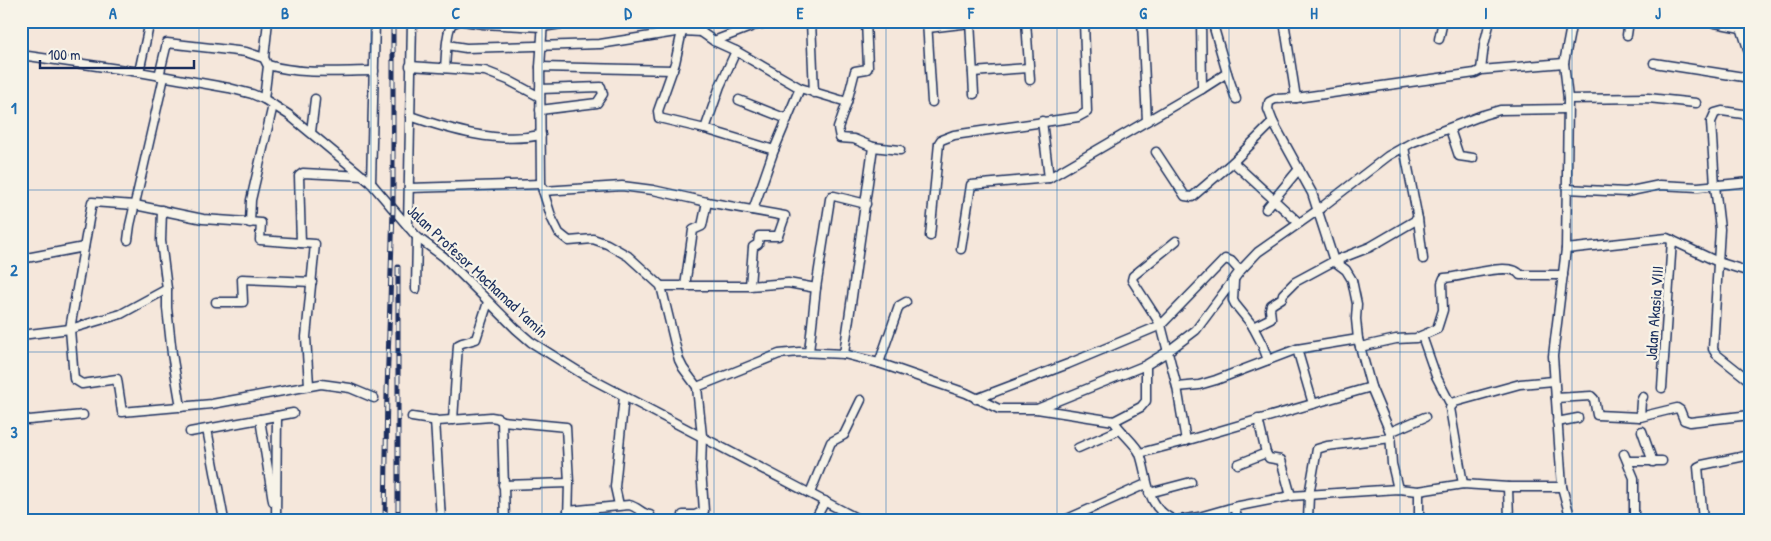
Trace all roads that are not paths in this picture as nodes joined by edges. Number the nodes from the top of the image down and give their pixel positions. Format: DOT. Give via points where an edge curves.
graph roads {
  1 [pos="150,21"];
  2 [pos="268,21"];
  3 [pos="375,21"];
  4 [pos="412,21"];
  5 [pos="461,21"];
  6 [pos="581,21"];
  7 [pos="702,21"];
  8 [pos="775,21"];
  9 [pos="811,21"];
  10 [pos="866,21"];
  11 [pos="1026,21"];
  12 [pos="1084,21"];
  13 [pos="1142,21"];
  14 [pos="1202,21"];
  15 [pos="1212,21"];
  16 [pos="1284,21"];
  17 [pos="1443,21"];
  18 [pos="1490,21"];
  19 [pos="1572,21"];
  20 [pos="1629,21"];
  21 [pos="1705,21"];
  22 [pos="970,22"];
  23 [pos="542,24"];
  24 [pos="927,24"];
  25 [pos="1740,25"];
  26 [pos="682,31"];
  27 [pos="701,32"];
  28 [pos="1627,35"];
  29 [pos="1439,39"];
  30 [pos="714,41"];
  31 [pos="447,45"];
  32 [pos="540,45"];
  33 [pos="736,51"];
  34 [pos="21,55"];
  35 [pos="1750,55"];
  36 [pos="266,62"];
  37 [pos="1564,63"];
  38 [pos="1654,63"];
  39 [pos="410,66"];
  40 [pos="540,67"];
  41 [pos="445,68"];
  42 [pos="1029,68"];
  43 [pos="374,70"];
  44 [pos="673,70"];
  45 [pos="1481,70"];
  46 [pos="140,72"];
  47 [pos="973,72"];
  48 [pos="1227,74"];
  49 [pos="161,77"];
  50 [pos="1750,78"];
  51 [pos="1030,80"];
  52 [pos="800,88"];
  53 [pos="1202,89"];
  54 [pos="540,93"];
  55 [pos="814,93"];
  56 [pos="974,94"];
  57 [pos="1296,98"];
  58 [pos="264,99"];
  59 [pos="315,99"];
  60 [pos="1236,99"];
  61 [pos="739,100"];
  62 [pos="1568,100"];
  63 [pos="847,102"];
  64 [pos="932,102"];
  65 [pos="1696,103"];
  66 [pos="273,105"];
  67 [pos="1568,109"];
  68 [pos="540,110"];
  69 [pos="1750,115"];
  70 [pos="410,116"];
  71 [pos="786,119"];
  72 [pos="1042,121"];
  73 [pos="1147,121"];
  74 [pos="1273,122"];
  75 [pos="705,129"];
  76 [pos="1450,129"];
  77 [pos="311,132"];
  78 [pos="541,135"];
  79 [pos="873,147"];
  80 [pos="1404,147"];
  81 [pos="774,150"];
  82 [pos="900,150"];
  83 [pos="1156,152"];
  84 [pos="1473,158"];
  85 [pos="1233,162"];
  86 [pos="1299,169"];
  87 [pos="363,176"];
  88 [pos="1050,178"];
  89 [pos="1750,182"];
  90 [pos="372,183"];
  91 [pos="1715,186"];
  92 [pos="542,187"];
  93 [pos="409,188"];
  94 [pos="1567,189"];
  95 [pos="1273,200"];
  96 [pos="707,202"];
  97 [pos="866,204"];
  98 [pos="135,205"];
  99 [pos="1266,208"];
  100 [pos="162,210"];
  101 [pos="753,210"];
  102 [pos="1318,210"];
  103 [pos="1418,220"];
  104 [pos="250,223"];
  105 [pos="1299,223"];
  106 [pos="408,227"];
  107 [pos="930,236"];
  108 [pos="417,237"];
  109 [pos="128,240"];
  110 [pos="1672,240"];
  111 [pos="1176,241"];
  112 [pos="302,243"];
  113 [pos="84,247"];
  114 [pos="1566,248"];
  115 [pos="961,249"];
  116 [pos="21,259"];
  117 [pos="1424,259"];
  118 [pos="1334,261"];
  119 [pos="1718,262"];
  120 [pos="1240,271"];
  121 [pos="1750,272"];
  122 [pos="1563,275"];
  123 [pos="1234,281"];
  124 [pos="312,282"];
  125 [pos="661,286"];
  126 [pos="685,286"];
  127 [pos="750,286"];
  128 [pos="816,288"];
  129 [pos="167,289"];
  130 [pos="416,289"];
  131 [pos="216,302"];
  132 [pos="488,302"];
  133 [pos="906,302"];
  134 [pos="1161,325"];
  135 [pos="1253,327"];
  136 [pos="70,329"];
  137 [pos="21,335"];
  138 [pos="1422,336"];
  139 [pos="1359,343"];
  140 [pos="1297,348"];
  141 [pos="809,352"];
  142 [pos="1167,352"];
  143 [pos="844,354"];
  144 [pos="1268,360"];
  145 [pos="879,363"];
  146 [pos="1146,366"];
  147 [pos="1554,381"];
  148 [pos="1750,381"];
  149 [pos="309,385"];
  150 [pos="697,387"];
  151 [pos="1177,387"];
  152 [pos="1371,387"];
  153 [pos="1662,388"];
  154 [pos="624,396"];
  155 [pos="1644,397"];
  156 [pos="374,398"];
  157 [pos="1556,398"];
  158 [pos="976,399"];
  159 [pos="861,400"];
  160 [pos="1313,404"];
  161 [pos="1451,404"];
  162 [pos="181,407"];
  163 [pos="1037,409"];
  164 [pos="293,413"];
  165 [pos="83,415"];
  166 [pos="1750,415"];
  167 [pos="277,416"];
  168 [pos="21,417"];
  169 [pos="412,417"];
  170 [pos="1425,417"];
  171 [pos="1640,417"];
  172 [pos="1578,418"];
  173 [pos="260,419"];
  174 [pos="1258,419"];
  175 [pos="435,420"];
  176 [pos="454,420"];
  177 [pos="502,421"];
  178 [pos="1114,421"];
  179 [pos="1557,422"];
  180 [pos="207,429"];
  181 [pos="1119,430"];
  182 [pos="1642,431"];
  183 [pos="190,432"];
  184 [pos="1390,435"];
  185 [pos="702,436"];
  186 [pos="1186,441"];
  187 [pos="1078,448"];
  188 [pos="1140,453"];
  189 [pos="1266,453"];
  190 [pos="1750,455"];
  191 [pos="1662,461"];
  192 [pos="1653,462"];
  193 [pos="1238,464"];
  194 [pos="569,482"];
  195 [pos="1191,482"];
  196 [pos="1146,484"];
  197 [pos="1463,484"];
  198 [pos="503,485"];
  199 [pos="1508,487"];
  200 [pos="1562,487"];
  201 [pos="1398,489"];
  202 [pos="1418,491"];
  203 [pos="810,493"];
  204 [pos="1150,493"];
  205 [pos="1309,495"];
  206 [pos="1292,496"];
  207 [pos="825,501"];
  208 [pos="619,505"];
  209 [pos="1234,507"];
  210 [pos="650,515"];
  211 [pos="568,516"];
  212 [pos="1070,519"];
  213 [pos="224,520"];
  214 [pos="276,520"];
  215 [pos="441,520"];
  216 [pos="505,520"];
  217 [pos="684,520"];
  218 [pos="815,520"];
  219 [pos="860,520"];
  220 [pos="1174,520"];
  221 [pos="1179,520"];
  222 [pos="1238,520"];
  223 [pos="1308,520"];
  224 [pos="1419,520"];
  225 [pos="1509,520"];
  226 [pos="1571,520"];
  227 [pos="1634,520"];
  228 [pos="1703,520"];
  1 -- 46 [label="street"];
  2 -- 36 [label="street"];
  3 -- 43 [label="street"];
  4 -- 39 [label="street"];
  5 -- 23 [label="street"];
  5 -- 31 [label="street" via="451,26"];
  6 -- 23 [label="street"];
  7 -- 27 [label="street"];
  8 -- 30 [label="street"];
  9 -- 55 [label="street"];
  10 -- 63 [label="street" via="868,67 855,72"];
  11 -- 42 [label="street"];
  12 -- 72 [label="street" via="1088,110 1078,117"];
  13 -- 73 [label="street"];
  14 -- 53 [label="street"];
  15 -- 48 [label="street"];
  16 -- 57 [label="street"];
  17 -- 29 [label="street"];
  18 -- 45 [label="street"];
  19 -- 37 [label="street"];
  20 -- 28 [label="street"];
  21 -- 25 [label="street"];
  22 -- 24 [label="street"];
  22 -- 47 [label="street"];
  23 -- 32 [label="street"];
  24 -- 64 [label="street"];
  25 -- 35 [label="street"];
  26 -- 27 [label="street"];
  26 -- 32 [label="street" via="600,44"];
  26 -- 44 [label="street"];
  27 -- 30 [label="street"];
  30 -- 33 [label="street"];
  31 -- 32 [label="street" via="466,48"];
  31 -- 41 [label="street"];
  32 -- 40 [label="street"];
  33 -- 52 [label="street"];
  33 -- 75 [label="street"];
  34 -- 46 [label="street, Jalan Profesor Mochamad Yamin"];
  36 -- 43 [label="street" via="289,70"];
  36 -- 49 [label="street" via="246,52 169,42"];
  36 -- 58 [label="street"];
  37 -- 45 [label="street"];
  37 -- 62 [label="street"];
  38 -- 50 [label="street"];
  39 -- 41 [label="street"];
  39 -- 70 [label="street"];
  40 -- 44 [label="street"];
  40 -- 54 [label="street"];
  41 -- 54 [label="street" via="485,71"];
  42 -- 47 [label="street"];
  42 -- 51 [label="street"];
  43 -- 90 [label="street"];
  44 -- 75 [label="street" via="658,116"];
  45 -- 57 [label="street"];
  46 -- 49 [label="street, Jalan Profesor Mochamad Yamin"];
  47 -- 56 [label="street"];
  48 -- 53 [label="street"];
  48 -- 60 [label="street"];
  49 -- 58 [label="street, Jalan Profesor Mochamad Yamin" via="229,88"];
  49 -- 98 [label="street"];
  52 -- 55 [label="street"];
  52 -- 71 [label="street"];
  53 -- 73 [label="street"];
  54 -- 68 [label="street"];
  54 -- 68 [label="street" via="601,87 603,94 597,103"];
  55 -- 63 [label="street"];
  57 -- 74 [label="street" via="1268,102"];
  58 -- 66 [label="street, Jalan Profesor Mochamad Yamin"];
  59 -- 77 [label="street"];
  61 -- 71 [label="street"];
  62 -- 65 [label="street" via="1648,98"];
  62 -- 67 [label="street"];
  63 -- 79 [label="street" via="838,128 840,138"];
  66 -- 77 [label="street, Jalan Profesor Mochamad Yamin"];
  66 -- 104 [label="street" via="251,200"];
  67 -- 76 [label="street" via="1500,110"];
  67 -- 94 [label="street"];
  68 -- 78 [label="street"];
  69 -- 91 [label="street" via="1715,113 1711,122"];
  70 -- 78 [label="street" via="478,135 515,138"];
  70 -- 93 [label="street"];
  71 -- 81 [label="street"];
  72 -- 88 [label="street"];
  72 -- 107 [label="street" via="954,135 938,143"];
  73 -- 88 [label="street"];
  74 -- 85 [label="street"];
  74 -- 86 [label="street"];
  75 -- 81 [label="street"];
  76 -- 80 [label="street"];
  76 -- 84 [label="street" via="1459,156"];
  77 -- 87 [label="street, Jalan Profesor Mochamad Yamin"];
  78 -- 92 [label="street"];
  79 -- 82 [label="street"];
  79 -- 97 [label="street"];
  80 -- 102 [label="street"];
  80 -- 103 [label="street"];
  81 -- 101 [label="street"];
  83 -- 85 [label="street" via="1189,198"];
  85 -- 95 [label="street"];
  86 -- 95 [label="street"];
  86 -- 102 [label="street"];
  87 -- 90 [label="street, Jalan Profesor Mochamad Yamin"];
  87 -- 112 [label="street" via="300,175"];
  88 -- 115 [label="street" via="971,185"];
  89 -- 91 [label="street"];
  90 -- 106 [label="street, Jalan Profesor Mochamad Yamin"];
  91 -- 94 [label="street" via="1660,186 1626,192"];
  91 -- 119 [label="street" via="1720,218"];
  92 -- 93 [label="street"];
  92 -- 96 [label="street" via="622,186"];
  92 -- 125 [label="street" via="552,219 564,238 607,244 628,256"];
  93 -- 106 [label="street"];
  94 -- 114 [label="street"];
  95 -- 99 [label="street"];
  95 -- 105 [label="street"];
  96 -- 101 [label="street"];
  96 -- 126 [label="street" via="702,226 693,230"];
  97 -- 128 [label="street" via="831,197"];
  97 -- 143 [label="street"];
  98 -- 100 [label="street"];
  98 -- 109 [label="street"];
  98 -- 113 [label="street" via="92,202"];
  100 -- 104 [label="street" via="204,219"];
  100 -- 129 [label="street" via="161,241"];
  101 -- 127 [label="street" via="786,217 776,237 759,236 758,244 753,248"];
  102 -- 105 [label="street"];
  102 -- 118 [label="street"];
  103 -- 117 [label="street"];
  103 -- 118 [label="street" via="1370,247"];
  104 -- 112 [label="street" via="261,223 260,240"];
  105 -- 120 [label="street" via="1258,252"];
  106 -- 108 [label="street, Jalan Profesor Mochamad Yamin"];
  108 -- 130 [label="street"];
  108 -- 132 [label="street, Jalan Profesor Mochamad Yamin" via="444,257"];
  110 -- 114 [label="street" via="1661,238"];
  110 -- 119 [label="street"];
  110 -- 153 [label="street, Jalan Akasia VIII"];
  111 -- 134 [label="street" via="1132,278"];
  112 -- 124 [label="street" via="316,244"];
  113 -- 116 [label="street"];
  113 -- 136 [label="street"];
  114 -- 122 [label="street"];
  118 -- 135 [label="street" via="1295,282 1282,294 1282,298 1271,305 1272,318"];
  118 -- 139 [label="street" via="1346,270 1352,280"];
  119 -- 121 [label="street"];
  119 -- 148 [label="street" via="1713,349"];
  120 -- 123 [label="street"];
  120 -- 134 [label="street" via="1228,259 1222,261"];
  122 -- 138 [label="street" via="1520,275 1513,269 1476,271 1444,278 1443,310 1437,329"];
  122 -- 147 [label="street" via="1552,356"];
  123 -- 135 [label="street" via="1233,300"];
  123 -- 142 [label="street" via="1196,330"];
  124 -- 131 [label="street" via="242,280 243,302"];
  124 -- 149 [label="street" via="306,337"];
  125 -- 126 [label="street"];
  125 -- 150 [label="street" via="679,360"];
  126 -- 127 [label="street"];
  127 -- 128 [label="street" via="788,283"];
  128 -- 141 [label="street"];
  129 -- 136 [label="street" via="121,314"];
  129 -- 162 [label="street" via="172,354"];
  132 -- 154 [label="street, Jalan Profesor Mochamad Yamin" via="531,342"];
  132 -- 176 [label="street" via="476,339 458,345"];
  133 -- 145 [label="street" via="899,306"];
  134 -- 142 [label="street"];
  134 -- 158 [label="street"];
  135 -- 144 [label="street"];
  136 -- 137 [label="street"];
  136 -- 162 [label="street" via="74,379 82,384 117,379 122,412"];
  138 -- 139 [label="street"];
  138 -- 161 [label="street" via="1436,376"];
  139 -- 140 [label="street"];
  139 -- 152 [label="street"];
  140 -- 144 [label="street"];
  140 -- 160 [label="street"];
  141 -- 143 [label="street"];
  141 -- 150 [label="street" via="767,357"];
  142 -- 146 [label="street"];
  142 -- 151 [label="street"];
  143 -- 145 [label="street"];
  144 -- 151 [label="street" via="1216,380"];
  145 -- 158 [label="street"];
  146 -- 163 [label="street"];
  146 -- 178 [label="street" via="1146,401"];
  147 -- 157 [label="street"];
  147 -- 161 [label="street" via="1509,386"];
  149 -- 156 [label="street" via="341,386"];
  149 -- 162 [label="street" via="255,397"];
  150 -- 185 [label="street"];
  151 -- 186 [label="street"];
  152 -- 160 [label="street"];
  152 -- 184 [label="street"];
  154 -- 185 [label="street, Jalan Profesor Mochamad Yamin"];
  154 -- 208 [label="street" via="615,487"];
  155 -- 171 [label="street"];
  157 -- 171 [label="street" via="1591,396 1597,415"];
  157 -- 179 [label="street"];
  158 -- 163 [label="street" via="999,409"];
  159 -- 203 [label="street" via="844,435 830,444"];
  160 -- 174 [label="street"];
  161 -- 197 [label="street"];
  163 -- 178 [label="street"];
  164 -- 167 [label="street"];
  165 -- 168 [label="street" via="29,420"];
  166 -- 171 [label="street" via="1690,422 1684,420 1677,408"];
  167 -- 173 [label="street"];
  167 -- 214 [label="street"];
  169 -- 175 [label="street"];
  170 -- 184 [label="street"];
  172 -- 179 [label="street"];
  173 -- 180 [label="street"];
  173 -- 214 [label="street"];
  174 -- 186 [label="street"];
  174 -- 189 [label="street"];
  175 -- 176 [label="street"];
  175 -- 215 [label="street"];
  176 -- 177 [label="street" via="491,417"];
  177 -- 194 [label="street" via="566,427"];
  177 -- 198 [label="street"];
  178 -- 181 [label="street"];
  179 -- 200 [label="street"];
  180 -- 183 [label="street"];
  180 -- 213 [label="street"];
  181 -- 187 [label="street"];
  181 -- 188 [label="street"];
  182 -- 192 [label="street"];
  184 -- 201 [label="street"];
  184 -- 205 [label="street" via="1318,449"];
  185 -- 203 [label="street, Jalan Profesor Mochamad Yamin"];
  185 -- 217 [label="street" via="704,511 683,515"];
  186 -- 188 [label="street"];
  188 -- 196 [label="street"];
  189 -- 193 [label="street"];
  189 -- 206 [label="street" via="1269,458 1281,460"];
  190 -- 228 [label="street" via="1698,467"];
  191 -- 192 [label="street"];
  192 -- 227 [label="street" via="1626,458 1634,478"];
  194 -- 198 [label="street"];
  194 -- 211 [label="street"];
  195 -- 204 [label="street"];
  196 -- 204 [label="street"];
  196 -- 212 [label="street"];
  197 -- 199 [label="street"];
  197 -- 202 [label="street"];
  198 -- 216 [label="street"];
  199 -- 200 [label="street"];
  199 -- 225 [label="street"];
  200 -- 226 [label="street"];
  201 -- 202 [label="street"];
  201 -- 205 [label="street"];
  202 -- 224 [label="street"];
  203 -- 207 [label="street, Jalan Profesor Mochamad Yamin"];
  204 -- 220 [label="street" via="1160,512"];
  205 -- 206 [label="street"];
  205 -- 223 [label="street"];
  206 -- 209 [label="street"];
  207 -- 218 [label="street"];
  207 -- 219 [label="street, Jalan Profesor Mochamad Yamin"];
  208 -- 210 [label="street" via="634,506"];
  208 -- 211 [label="street"];
  209 -- 221 [label="street"];
  209 -- 222 [label="street"];
}
